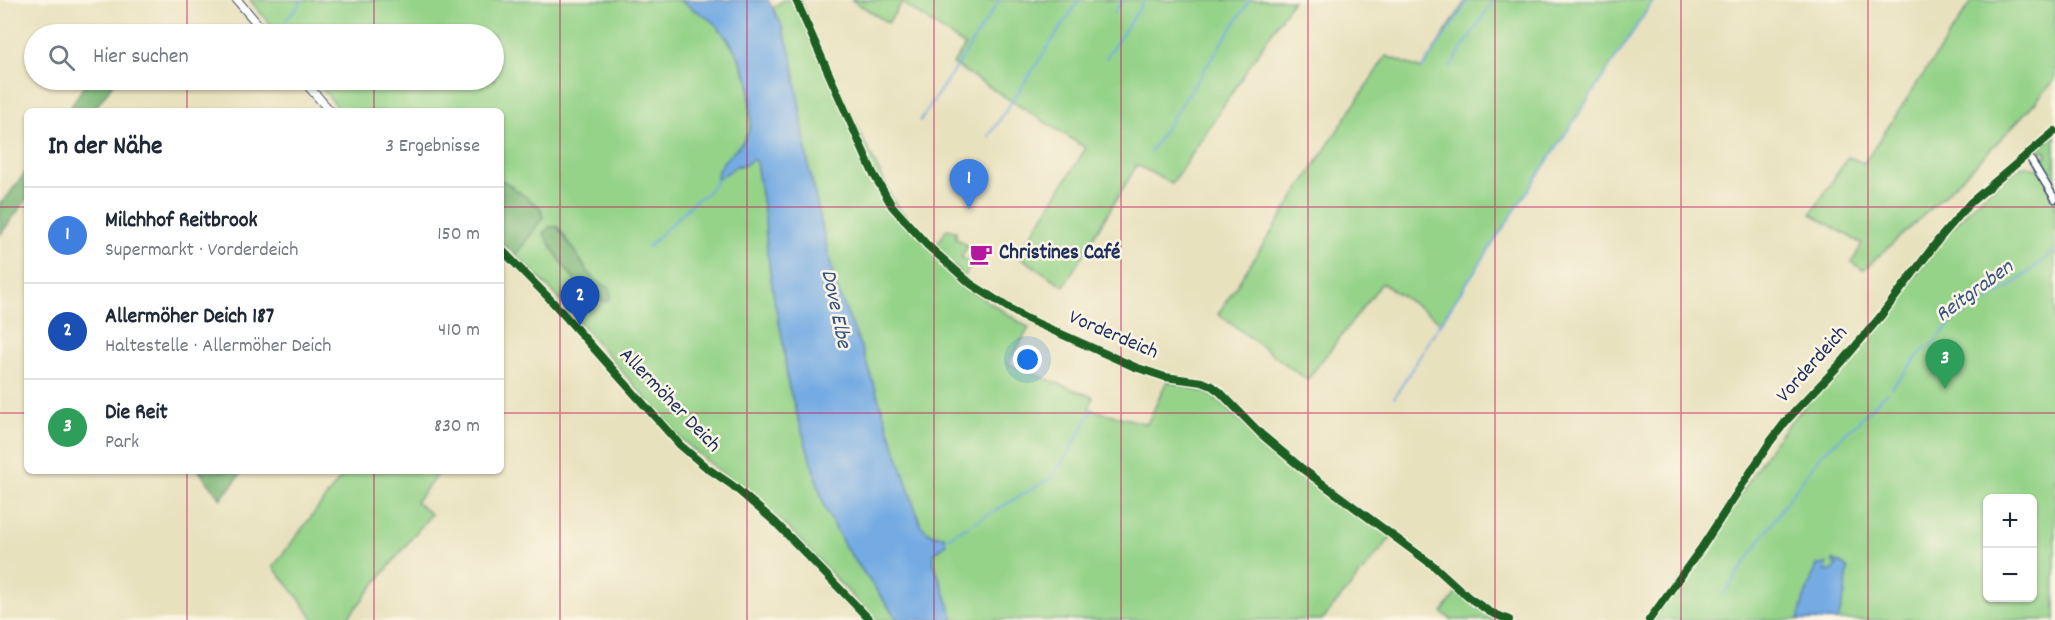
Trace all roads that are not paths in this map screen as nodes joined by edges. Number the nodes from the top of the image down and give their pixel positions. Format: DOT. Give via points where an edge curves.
graph roads {
  1 [pos="237,0"];
  2 [pos="796,0"];
  3 [pos="257,24"];
  4 [pos="312,90"];
  5 [pos="327,108"];
  6 [pos="2055,131"];
  7 [pos="2028,155"];
  8 [pos="2055,199"];
  9 [pos="504,252"];
  10 [pos="870,620"];
  11 [pos="1509,620"];
  12 [pos="1649,620"];
  1 -- 3 [label="street"];
  2 -- 11 [label="street, Vorderdeich" via="869,164 892,206 927,245 972,284 1023,317 1135,367 1165,377 1202,382 1220,392 1304,470 1434,566 1468,597"];
  4 -- 5 [label="street"];
  6 -- 7 [label="street, Vorderdeich"];
  7 -- 8 [label="street"];
  7 -- 12 [label="street, Vorderdeich" via="1970,203 1856,345 1787,420"];
  9 -- 10 [label="street, Allermöher Deich" via="680,445 776,522"];
}
